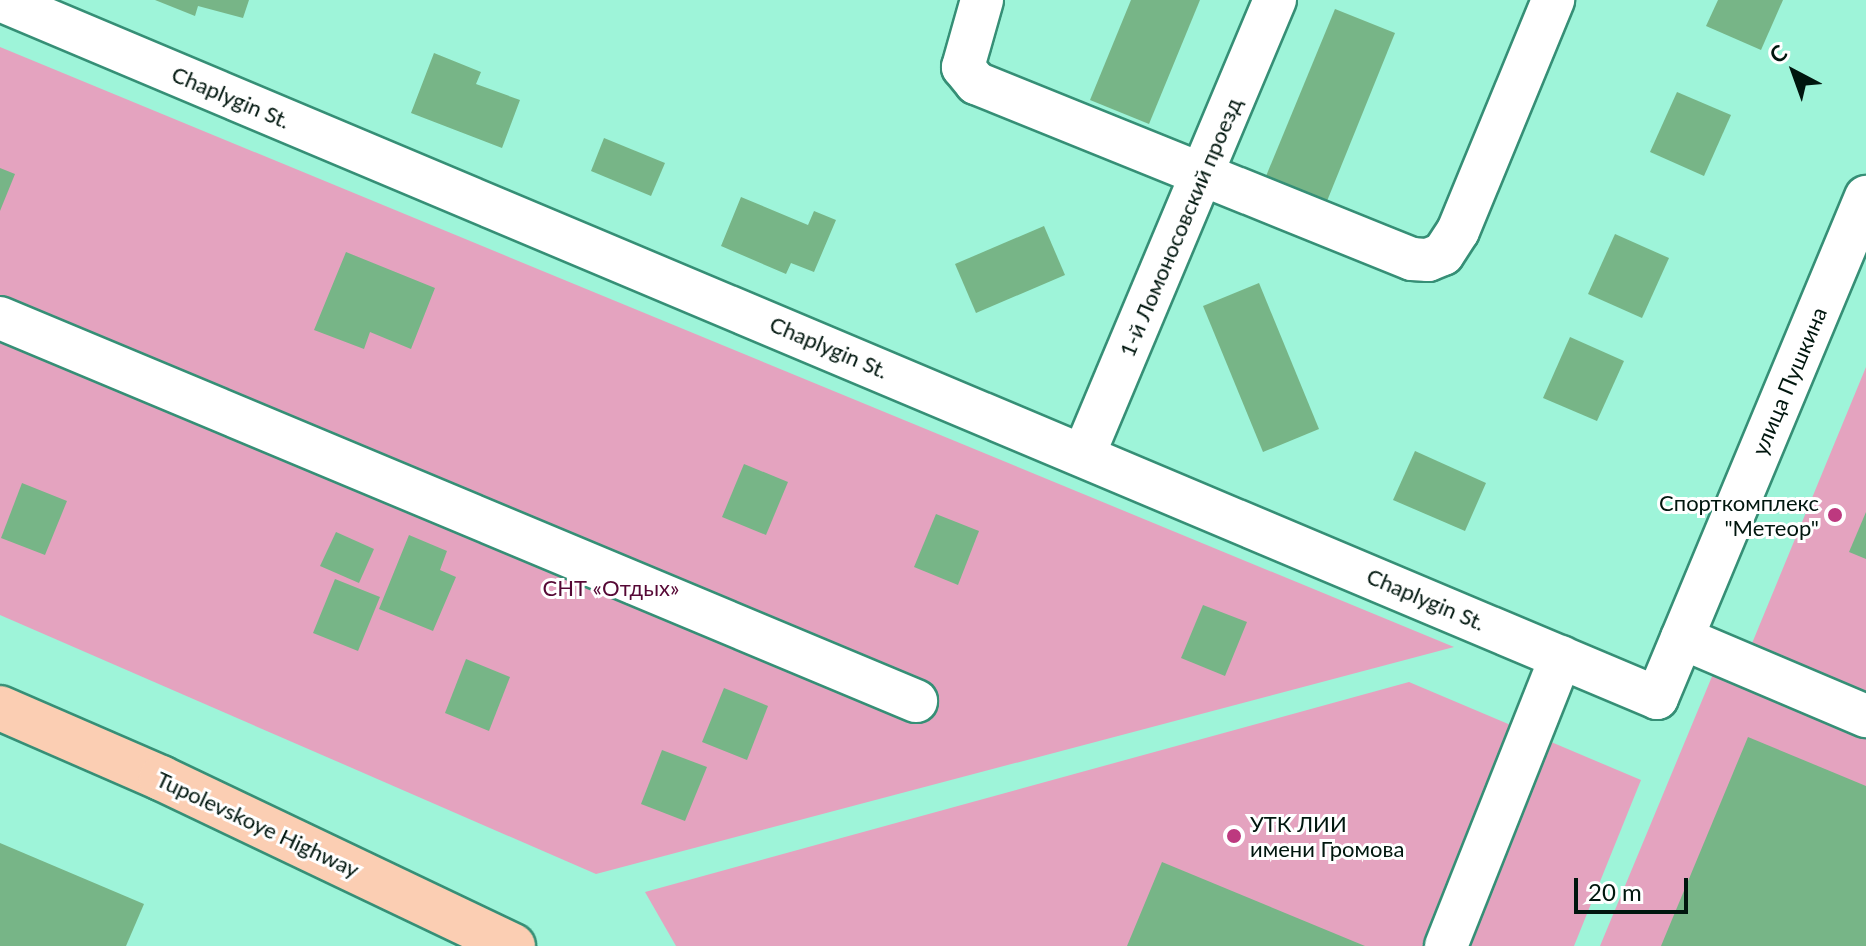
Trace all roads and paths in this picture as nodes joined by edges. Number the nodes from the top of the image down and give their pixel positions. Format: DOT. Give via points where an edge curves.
graph roads {
  1 [pos="982,0"];
  2 [pos="1275,0"];
  3 [pos="1553,0"];
  4 [pos="5,1"];
  5 [pos="1202,175"];
  6 [pos="1865,202"];
  7 [pos="0,318"];
  8 [pos="1084,454"];
  9 [pos="1682,638"];
  10 [pos="1561,657"];
  11 [pos="1657,698"];
  12 [pos="916,701"];
  13 [pos="0,708"];
  14 [pos="1866,716"];
  15 [pos="513,946"];
  16 [pos="1446,946"];
  1 -- 5 [label="street" via="963,67 976,83"];
  2 -- 5 [label="street, 1-й Ломоносовский проезд"];
  3 -- 5 [label="street" via="1443,254 1412,259"];
  4 -- 8 [label="street, Chaplygin St."];
  5 -- 8 [label="street, 1-й Ломоносовский проезд"];
  6 -- 9 [label="street, улица Пушкина"];
  7 -- 12 [label="street"];
  8 -- 10 [label="street, Chaplygin St."];
  9 -- 11 [label="street, улица Пушкина"];
  9 -- 14 [label="street"];
  10 -- 11 [label="street, Chaplygin St."];
  10 -- 16 [label="street"];
  13 -- 15 [label="main road, Tupolevskoye Highway" via="161,778"];
}
